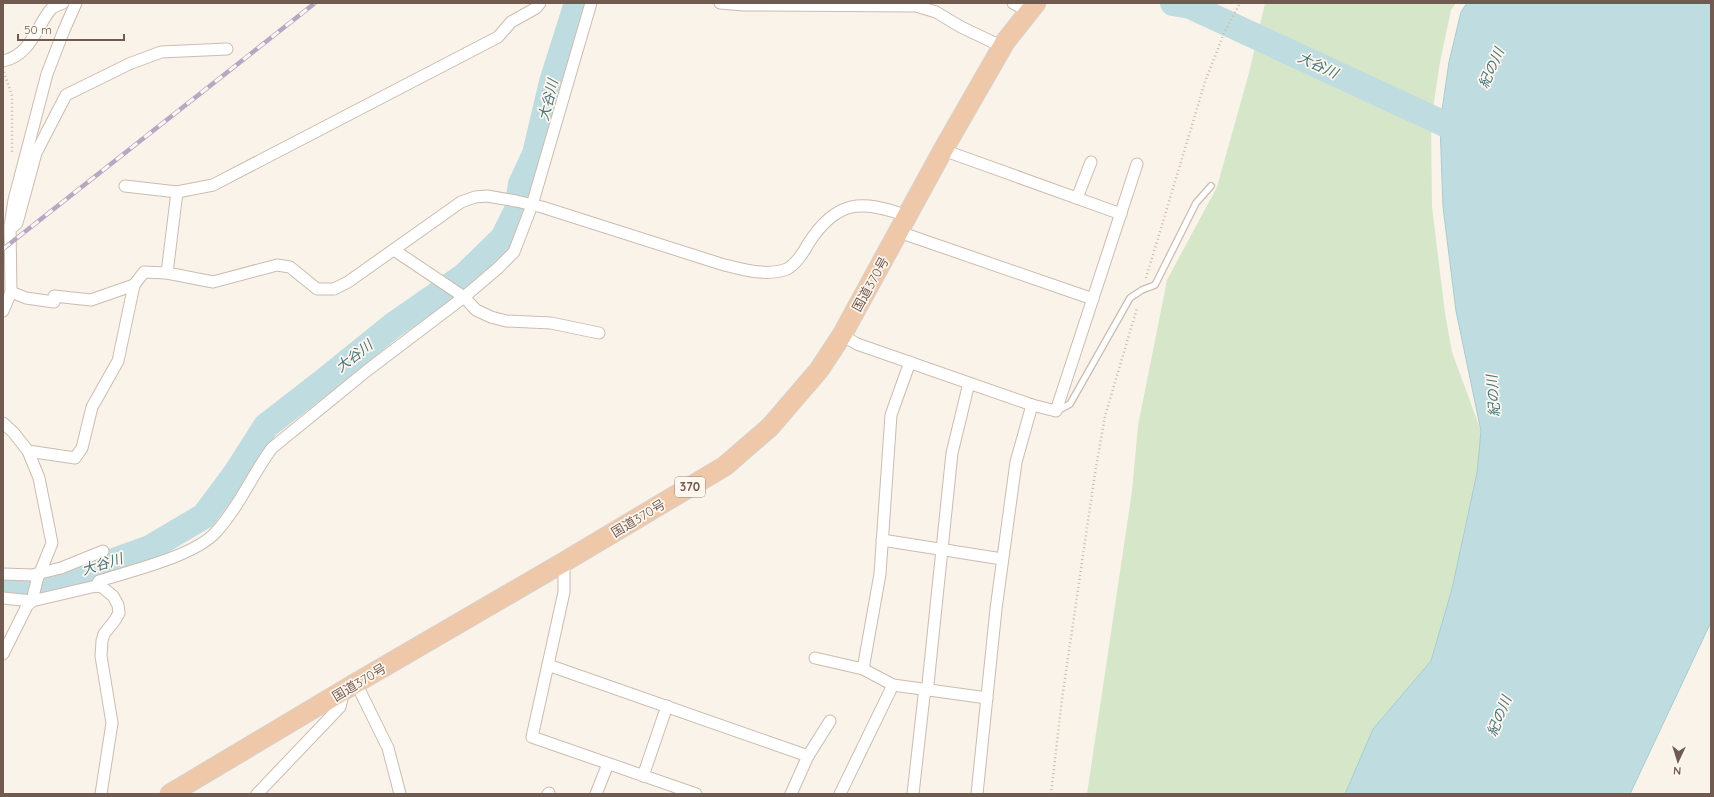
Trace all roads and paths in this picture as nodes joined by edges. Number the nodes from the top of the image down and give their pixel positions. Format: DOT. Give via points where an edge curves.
graph roads {
  1 [pos="63,3"];
  2 [pos="75,3"];
  3 [pos="540,3"];
  4 [pos="591,3"];
  5 [pos="720,3"];
  6 [pos="1240,3"];
  7 [pos="1026,6"];
  8 [pos="1003,47"];
  9 [pos="227,49"];
  10 [pos="3,61"];
  11 [pos="3,67"];
  12 [pos="943,150"];
  13 [pos="12,160"];
  14 [pos="1091,162"];
  15 [pos="1137,164"];
  16 [pos="125,186"];
  17 [pos="1211,186"];
  18 [pos="177,192"];
  19 [pos="1077,198"];
  20 [pos="532,206"];
  21 [pos="1121,214"];
  22 [pos="903,224"];
  23 [pos="10,229"];
  24 [pos="394,250"];
  25 [pos="167,273"];
  26 [pos="134,285"];
  27 [pos="1142,290"];
  28 [pos="11,292"];
  29 [pos="464,297"];
  30 [pos="1093,299"];
  31 [pos="3,312"];
  32 [pos="599,333"];
  33 [pos="842,335"];
  34 [pos="910,362"];
  35 [pos="969,383"];
  36 [pos="1032,405"];
  37 [pos="1056,411"];
  38 [pos="3,423"];
  39 [pos="28,452"];
  40 [pos="882,540"];
  41 [pos="943,549"];
  42 [pos="103,551"];
  43 [pos="1002,559"];
  44 [pos="564,562"];
  45 [pos="3,574"];
  46 [pos="39,576"];
  47 [pos="96,586"];
  48 [pos="3,598"];
  49 [pos="33,598"];
  50 [pos="3,654"];
  51 [pos="815,658"];
  52 [pos="548,665"];
  53 [pos="863,669"];
  54 [pos="893,685"];
  55 [pos="350,686"];
  56 [pos="926,690"];
  57 [pos="987,698"];
  58 [pos="667,706"];
  59 [pos="830,721"];
  60 [pos="808,756"];
  61 [pos="608,764"];
  62 [pos="643,776"];
  63 [pos="101,794"];
  64 [pos="170,794"];
  65 [pos="257,794"];
  66 [pos="400,794"];
  67 [pos="596,794"];
  68 [pos="696,794"];
  69 [pos="790,794"];
  70 [pos="840,794"];
  71 [pos="913,794"];
  72 [pos="977,794"];
  73 [pos="1051,794"];
  1 -- 10 [label="street" via="52,8 34,39 12,59"];
  2 -- 23 [label="street" via="47,74 14,200"];
  3 -- 18 [label="street" via="511,22 498,37 213,185"];
  4 -- 20 [label="street"];
  5 -- 8 [label="street" via="916,6 936,12"];
  6 -- 27 [label="path" via="1224,33 1205,82"];
  7 -- 8 [label="highway, 国道370号 / 370"];
  8 -- 12 [label="highway, 国道370号 / 370"];
  9 -- 23 [label="street" via="160,52 66,95 36,152 18,223"];
  11 -- 13 [label="path" via="12,96"];
  12 -- 19 [label="street"];
  12 -- 22 [label="highway, 国道370号 / 370"];
  14 -- 19 [label="street"];
  15 -- 21 [label="street"];
  16 -- 18 [label="street"];
  17 -- 27 [label="lane" via="1196,203 1155,285"];
  18 -- 25 [label="street"];
  19 -- 21 [label="street"];
  20 -- 22 [label="street" via="721,264 762,272 776,272 788,268 803,253 817,231 840,210 856,206 878,207"];
  20 -- 24 [label="street" via="487,196 475,197 461,202"];
  20 -- 29 [label="street" via="514,252"];
  21 -- 30 [label="street"];
  22 -- 30 [label="street"];
  22 -- 33 [label="highway, 国道370号 / 370"];
  23 -- 28 [label="street"];
  24 -- 25 [label="street" via="334,289 318,289 290,267 277,265 213,282"];
  24 -- 29 [label="street"];
  25 -- 26 [label="street" via="144,272"];
  26 -- 28 [label="street" via="91,300 54,296 54,302 26,298"];
  26 -- 39 [label="street" via="118,362 92,407 82,448 75,458"];
  27 -- 37 [label="lane" via="1130,298 1070,404"];
  27 -- 73 [label="path" via="1105,416 1080,567"];
  28 -- 31 [label="street"];
  29 -- 32 [label="street" via="476,310 491,317 506,321 551,323"];
  29 -- 47 [label="street" via="369,369 272,448 215,533 171,558 99,581"];
  30 -- 37 [label="street"];
  33 -- 34 [label="street" via="857,344"];
  33 -- 44 [label="highway, 国道370号 / 370" via="819,370 770,428 725,466"];
  34 -- 35 [label="street"];
  34 -- 40 [label="street" via="891,415"];
  35 -- 36 [label="street"];
  35 -- 41 [label="street" via="952,453"];
  36 -- 37 [label="street"];
  36 -- 43 [label="street" via="1016,462"];
  38 -- 39 [label="street"];
  39 -- 46 [label="street" via="39,478 52,543"];
  40 -- 41 [label="street"];
  40 -- 53 [label="street" via="880,574"];
  41 -- 43 [label="street"];
  41 -- 56 [label="street"];
  42 -- 46 [label="street"];
  43 -- 57 [label="street"];
  44 -- 52 [label="street" via="564,592"];
  44 -- 55 [label="highway, 国道370号 / 370"];
  45 -- 46 [label="street"];
  46 -- 49 [label="street"];
  47 -- 49 [label="street"];
  47 -- 63 [label="street" via="102,587 113,596 118,605 115,620 102,641 101,656 112,723"];
  48 -- 49 [label="street"];
  49 -- 50 [label="street"];
  51 -- 53 [label="street"];
  52 -- 58 [label="street"];
  52 -- 61 [label="street" via="532,737"];
  53 -- 54 [label="street"];
  54 -- 56 [label="street"];
  54 -- 70 [label="street"];
  55 -- 64 [label="highway, 国道370号 / 370"];
  55 -- 65 [label="street" via="340,707"];
  55 -- 66 [label="street" via="388,748"];
  56 -- 57 [label="street"];
  56 -- 71 [label="street"];
  57 -- 72 [label="street"];
  58 -- 60 [label="street"];
  58 -- 62 [label="street"];
  59 -- 60 [label="street"];
  60 -- 69 [label="street"];
  61 -- 62 [label="street"];
  61 -- 67 [label="street"];
  62 -- 68 [label="street"];
}
